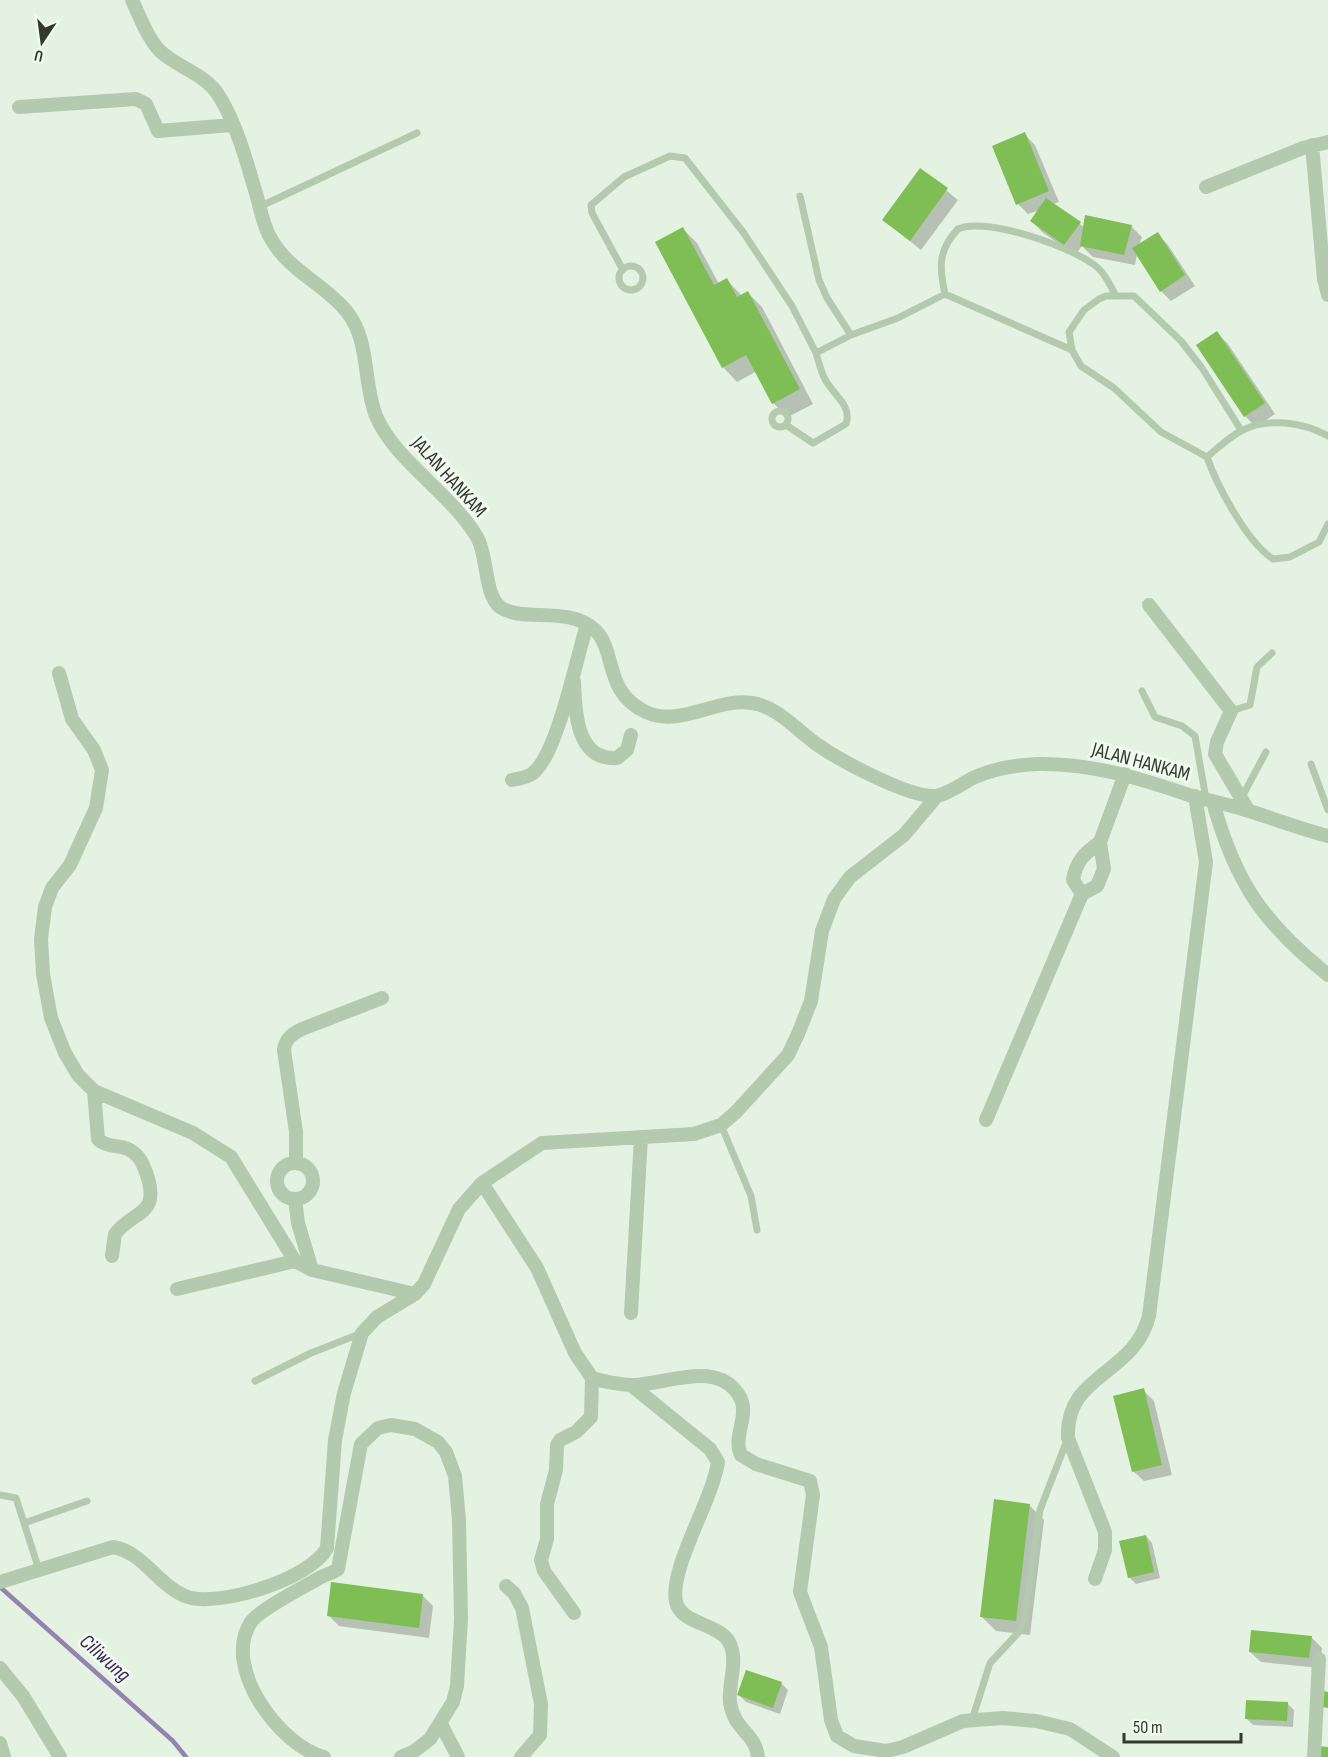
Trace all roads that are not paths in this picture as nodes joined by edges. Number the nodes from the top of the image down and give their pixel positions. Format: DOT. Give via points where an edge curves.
graph roads {
  1 [pos="132,0"];
  2 [pos="19,107"];
  3 [pos="232,125"];
  4 [pos="417,133"];
  5 [pos="1328,142"];
  6 [pos="1312,145"];
  7 [pos="1206,187"];
  8 [pos="800,196"];
  9 [pos="260,207"];
  10 [pos="623,270"];
  11 [pos="945,294"];
  12 [pos="1328,295"];
  13 [pos="1116,296"];
  14 [pos="851,335"];
  15 [pos="1072,350"];
  16 [pos="816,353"];
  17 [pos="786,425"];
  18 [pos="1241,430"];
  19 [pos="1328,436"];
  20 [pos="1207,457"];
  21 [pos="1328,524"];
  22 [pos="1149,605"];
  23 [pos="587,624"];
  24 [pos="1272,653"];
  25 [pos="574,669"];
  26 [pos="59,673"];
  27 [pos="1142,691"];
  28 [pos="1231,711"];
  29 [pos="632,735"];
  30 [pos="1266,752"];
  31 [pos="1311,764"];
  32 [pos="1125,774"];
  33 [pos="512,780"];
  34 [pos="937,796"];
  35 [pos="1205,800"];
  36 [pos="1244,804"];
  37 [pos="1328,809"];
  38 [pos="1328,836"];
  39 [pos="1100,842"];
  40 [pos="1082,894"];
  41 [pos="1328,975"];
  42 [pos="382,998"];
  43 [pos="94,1091"];
  44 [pos="986,1120"];
  45 [pos="722,1125"];
  46 [pos="641,1137"];
  47 [pos="296,1163"];
  48 [pos="482,1183"];
  49 [pos="295,1199"];
  50 [pos="757,1230"];
  51 [pos="112,1256"];
  52 [pos="295,1261"];
  53 [pos="312,1270"];
  54 [pos="177,1289"];
  55 [pos="416,1294"];
  56 [pos="631,1313"];
  57 [pos="362,1333"];
  58 [pos="592,1378"];
  59 [pos="255,1381"];
  60 [pos="631,1385"];
  61 [pos="1068,1438"];
  62 [pos="335,1440"];
  63 [pos="361,1444"];
  64 [pos="0,1495"];
  65 [pos="87,1501"];
  66 [pos="24,1523"];
  67 [pos="39,1569"];
  68 [pos="1095,1579"];
  69 [pos="5,1580"];
  70 [pos="506,1586"];
  71 [pos="573,1613"];
  72 [pos="1318,1659"];
  73 [pos="0,1668"];
  74 [pos="972,1720"];
  75 [pos="441,1724"];
  76 [pos="0,1743"];
  77 [pos="877,1754"];
  78 [pos="4,1757"];
  79 [pos="60,1757"];
  80 [pos="324,1757"];
  81 [pos="401,1757"];
  82 [pos="458,1757"];
  83 [pos="521,1757"];
  84 [pos="758,1757"];
  85 [pos="1113,1757"];
  86 [pos="1314,1757"];
  1 -- 3 [label="street, JALAN HANKAM" via="154,43 212,86"];
  2 -- 3 [label="street" via="136,99 146,104 158,131"];
  3 -- 9 [label="street, JALAN HANKAM"];
  4 -- 9 [label="lane"];
  5 -- 6 [label="street"];
  6 -- 7 [label="street"];
  6 -- 12 [label="street"];
  8 -- 14 [label="lane" via="819,280"];
  9 -- 23 [label="street, JALAN HANKAM" via="266,229 281,253 350,315 359,338 370,400 380,425 476,535 495,602 508,611 551,614"];
  10 -- 16 [label="lane" via="592,213 593,203 624,177 670,156 682,157 743,232 792,306"];
  11 -- 13 [label="lane" via="940,256 958,229 975,224 1016,231 1082,257 1103,273"];
  11 -- 14 [label="lane" via="898,318"];
  11 -- 15 [label="lane"];
  13 -- 15 [label="lane" via="1099,299 1084,310 1069,332"];
  13 -- 18 [label="lane" via="1134,296 1181,341"];
  14 -- 16 [label="lane"];
  15 -- 20 [label="lane" via="1082,366 1114,388 1161,432"];
  16 -- 17 [label="lane" via="825,380 847,411 846,424 813,443"];
  18 -- 19 [label="lane" via="1285,423"];
  18 -- 20 [label="lane"];
  20 -- 21 [label="lane" via="1221,489 1273,559 1290,557 1319,542"];
  22 -- 28 [label="street"];
  23 -- 25 [label="street"];
  23 -- 34 [label="street" via="603,640 616,684 647,712 670,717 727,703 761,705 852,766 892,784"];
  24 -- 28 [label="lane" via="1257,667 1250,705"];
  25 -- 29 [label="street" via="576,719 589,748 600,757 617,758 627,750"];
  25 -- 33 [label="street" via="549,752 536,771"];
  26 -- 43 [label="street" via="72,719 94,750 102,770 96,808 45,907 41,939 43,974 51,1018 65,1053 78,1075"];
  27 -- 35 [label="lane" via="1155,717 1182,726 1196,736"];
  28 -- 36 [label="street" via="1215,754"];
  30 -- 36 [label="lane"];
  31 -- 37 [label="lane"];
  32 -- 34 [label="street, JALAN HANKAM" via="1068,765 1020,765 998,769"];
  32 -- 35 [label="street, JALAN HANKAM"];
  32 -- 39 [label="street"];
  34 -- 45 [label="street" via="903,835 844,883 826,916 813,993 788,1055"];
  35 -- 36 [label="street, JALAN HANKAM"];
  35 -- 41 [label="street" via="1249,894 1282,934"];
  35 -- 61 [label="street" via="1206,862 1149,1316 1136,1347 1076,1398 1069,1416"];
  36 -- 38 [label="street, JALAN HANKAM"];
  39 -- 40 [label="street" via="1104,870 1097,885"];
  39 -- 40 [label="street" via="1082,855 1074,873 1075,887"];
  40 -- 44 [label="street"];
  42 -- 47 [label="street" via="302,1029 286,1043"];
  43 -- 51 [label="street" via="98,1139 102,1144 135,1154 142,1161 152,1193 148,1207 115,1234"];
  43 -- 52 [label="street" via="193,1133 231,1157"];
  45 -- 46 [label="street" via="694,1134"];
  45 -- 50 [label="lane" via="750,1196"];
  46 -- 48 [label="street" via="542,1143"];
  46 -- 56 [label="street"];
  47 -- 49 [label="street" via="280,1172 278,1184 284,1195"];
  47 -- 49 [label="street" via="311,1172 313,1184 307,1195"];
  48 -- 55 [label="street" via="459,1209"];
  48 -- 58 [label="street" via="537,1268 575,1353"];
  49 -- 53 [label="street"];
  52 -- 53 [label="street"];
  52 -- 54 [label="street"];
  53 -- 55 [label="street"];
  55 -- 57 [label="street" via="381,1313"];
  57 -- 59 [label="lane"];
  57 -- 62 [label="street"];
  58 -- 60 [label="street"];
  58 -- 71 [label="street" via="591,1417 557,1446 556,1470 547,1504 547,1539 541,1560 544,1571"];
  60 -- 77 [label="street" via="701,1375 725,1383 743,1403 738,1445 743,1457 810,1481 813,1495 800,1592 821,1647 833,1729 844,1741"];
  60 -- 84 [label="street" via="710,1449 718,1462 715,1481 676,1582 676,1604 684,1614 720,1631 730,1644 730,1701 736,1723 756,1744"];
  61 -- 68 [label="street" via="1104,1532 1105,1550"];
  61 -- 74 [label="lane" via="1040,1510 1024,1620 1019,1632 990,1663"];
  62 -- 63 [label="street"];
  62 -- 67 [label="street" via="327,1548 319,1561 289,1578 254,1590 196,1599 179,1593 128,1552 113,1547"];
  63 -- 75 [label="street" via="378,1428 407,1426 438,1442 451,1462 461,1557 461,1619 456,1696"];
  63 -- 80 [label="street" via="339,1567 255,1617 244,1648 245,1667 264,1710 297,1743"];
  64 -- 66 [label="lane" via="16,1498"];
  65 -- 66 [label="lane"];
  66 -- 67 [label="lane"];
  67 -- 69 [label="street"];
  70 -- 83 [label="street" via="522,1608 541,1704 540,1735"];
  72 -- 86 [label="street"];
  73 -- 79 [label="street" via="23,1696"];
  74 -- 77 [label="street"];
  74 -- 85 [label="street" via="1003,1718 1059,1726 1080,1733"];
  75 -- 81 [label="street" via="423,1746"];
  75 -- 82 [label="street"];
  76 -- 78 [label="street"];
}
